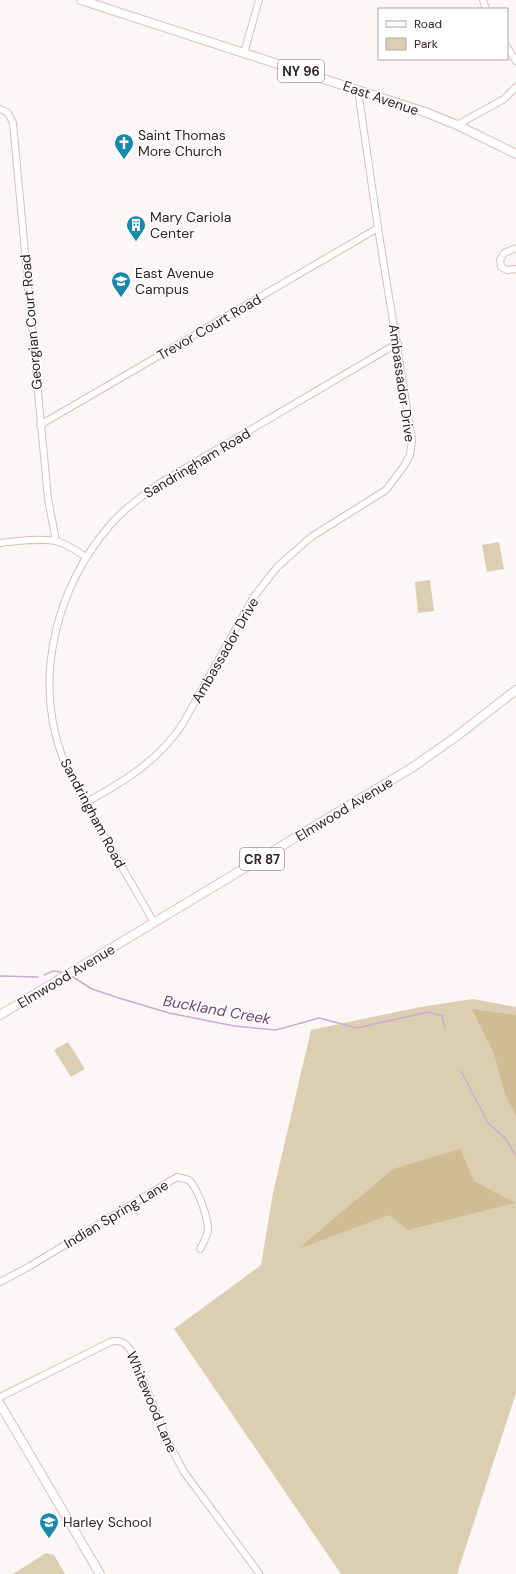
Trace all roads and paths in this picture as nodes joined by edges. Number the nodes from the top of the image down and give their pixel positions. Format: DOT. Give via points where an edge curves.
graph roads {
  1 [pos="82,0"];
  2 [pos="259,0"];
  3 [pos="99,3"];
  4 [pos="508,49"];
  5 [pos="244,53"];
  6 [pos="516,61"];
  7 [pos="516,87"];
  8 [pos="358,90"];
  9 [pos="0,109"];
  10 [pos="457,125"];
  11 [pos="516,154"];
  12 [pos="378,228"];
  13 [pos="516,248"];
  14 [pos="516,268"];
  15 [pos="398,343"];
  16 [pos="40,425"];
  17 [pos="56,542"];
  18 [pos="0,543"];
  19 [pos="86,557"];
  20 [pos="516,690"];
  21 [pos="85,803"];
  22 [pos="154,923"];
  23 [pos="0,1015"];
  24 [pos="200,1248"];
  25 [pos="0,1282"];
  26 [pos="0,1397"];
  27 [pos="0,1404"];
  28 [pos="259,1573"];
  29 [pos="100,1574"];
  1 -- 3 [label="main road, East Avenue / NY 96"];
  2 -- 5 [label="street"];
  3 -- 5 [label="main road, East Avenue / NY 96"];
  4 -- 6 [label="street"];
  5 -- 8 [label="main road, East Avenue / NY 96"];
  7 -- 10 [label="street" via="504,99"];
  8 -- 10 [label="main road, East Avenue / NY 96"];
  8 -- 12 [label="street, Ambassador Drive"];
  9 -- 16 [label="street, Georgian Court Road" via="8,113 13,123"];
  10 -- 11 [label="main road, East Avenue / NY 96"];
  12 -- 15 [label="street, Ambassador Drive"];
  12 -- 16 [label="street, Trevor Court Road"];
  13 -- 14 [label="street" via="504,253 500,260 501,267 507,270"];
  15 -- 19 [label="street, Sandringham Road" via="160,483 112,523"];
  15 -- 21 [label="street, Ambassador Drive" via="412,440 410,455 399,474 380,495 320,530 284,560 253,598 172,740 130,777"];
  16 -- 17 [label="street, Georgian Court Road" via="48,499"];
  17 -- 18 [label="street" via="31,540"];
  17 -- 19 [label="street" via="69,546"];
  19 -- 21 [label="street, Sandringham Road" via="74,579 60,616 52,650 50,682 51,708 58,744"];
  20 -- 22 [label="main road, Elmwood Avenue / CR 87" via="413,767"];
  21 -- 22 [label="street, Sandringham Road"];
  22 -- 23 [label="main road, Elmwood Avenue / CR 87"];
  24 -- 25 [label="street, Indian Spring Lane" via="208,1227 198,1194 189,1180 176,1177"];
  26 -- 28 [label="street, Whitewood Lane" via="110,1342 124,1343 131,1351 170,1446 184,1472"];
  27 -- 29 [label="main road"];
}
